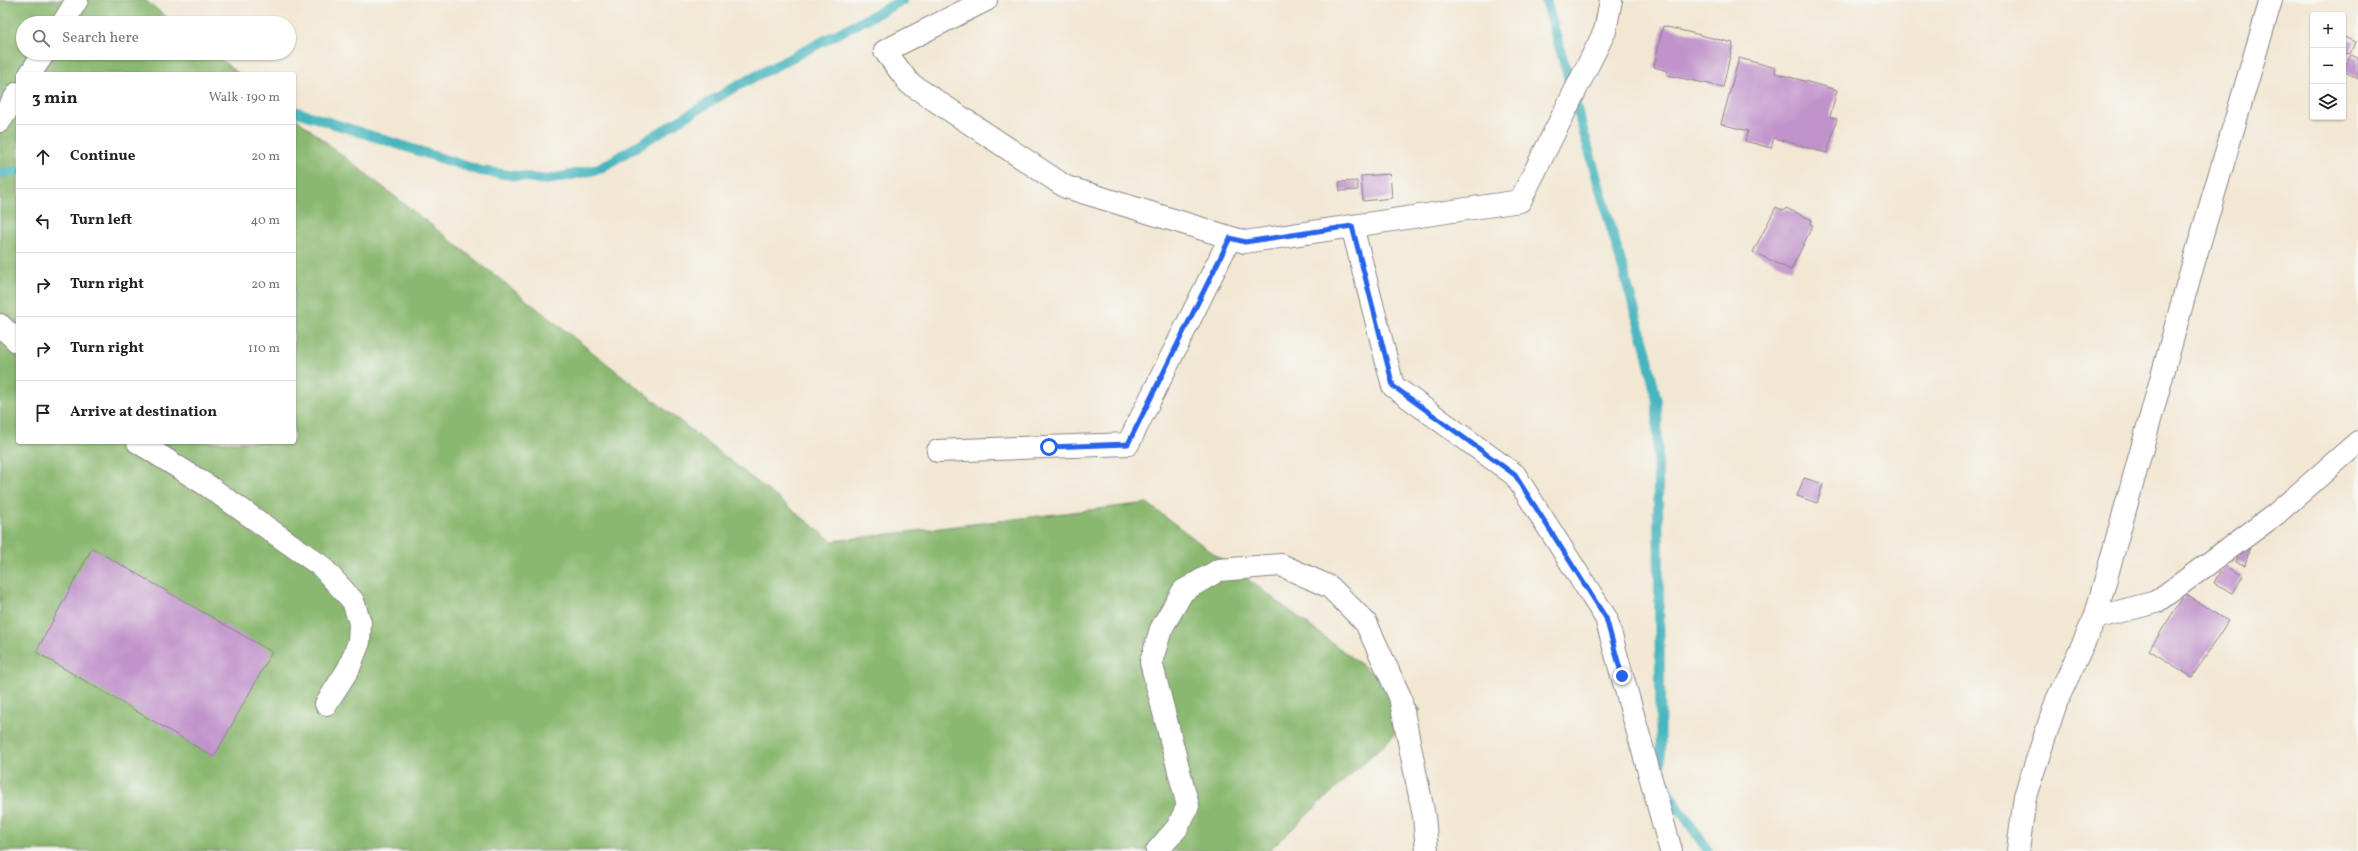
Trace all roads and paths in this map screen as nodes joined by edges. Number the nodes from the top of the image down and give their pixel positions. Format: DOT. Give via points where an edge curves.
graph roads {
  1 [pos="77,0"];
  2 [pos="986,0"];
  3 [pos="1611,0"];
  4 [pos="2271,0"];
  5 [pos="67,16"];
  6 [pos="39,60"];
  7 [pos="31,72"];
  8 [pos="16,96"];
  9 [pos="0,121"];
  10 [pos="1352,226"];
  11 [pos="1230,238"];
  12 [pos="0,325"];
  13 [pos="16,340"];
  14 [pos="2358,442"];
  15 [pos="141,444"];
  16 [pos="938,451"];
  17 [pos="2095,618"];
  18 [pos="326,704"];
  19 [pos="1157,851"];
  20 [pos="1427,851"];
  21 [pos="1671,851"];
  22 [pos="2018,851"];
  1 -- 5 [label="street"];
  2 -- 11 [label="street" via="885,52 909,83 1066,187"];
  3 -- 10 [label="street" via="1605,31 1520,201"];
  4 -- 17 [label="street" via="2190,274"];
  6 -- 7 [label="street"];
  8 -- 9 [label="street"];
  10 -- 11 [label="street" via="1245,242"];
  10 -- 21 [label="street" via="1393,386 1515,475 1606,618"];
  11 -- 16 [label="street" via="1128,444"];
  12 -- 13 [label="street"];
  14 -- 17 [label="street" via="2276,514 2156,602"];
  15 -- 18 [label="street" via="208,486 321,566 352,601 360,623 359,642 349,668"];
  17 -- 22 [label="street" via="2057,700 2025,796"];
  19 -- 20 [label="street" via="1177,828 1188,806 1152,662 1161,629 1182,591 1219,570 1281,565 1330,587 1366,622 1400,697 1424,816"];
}
